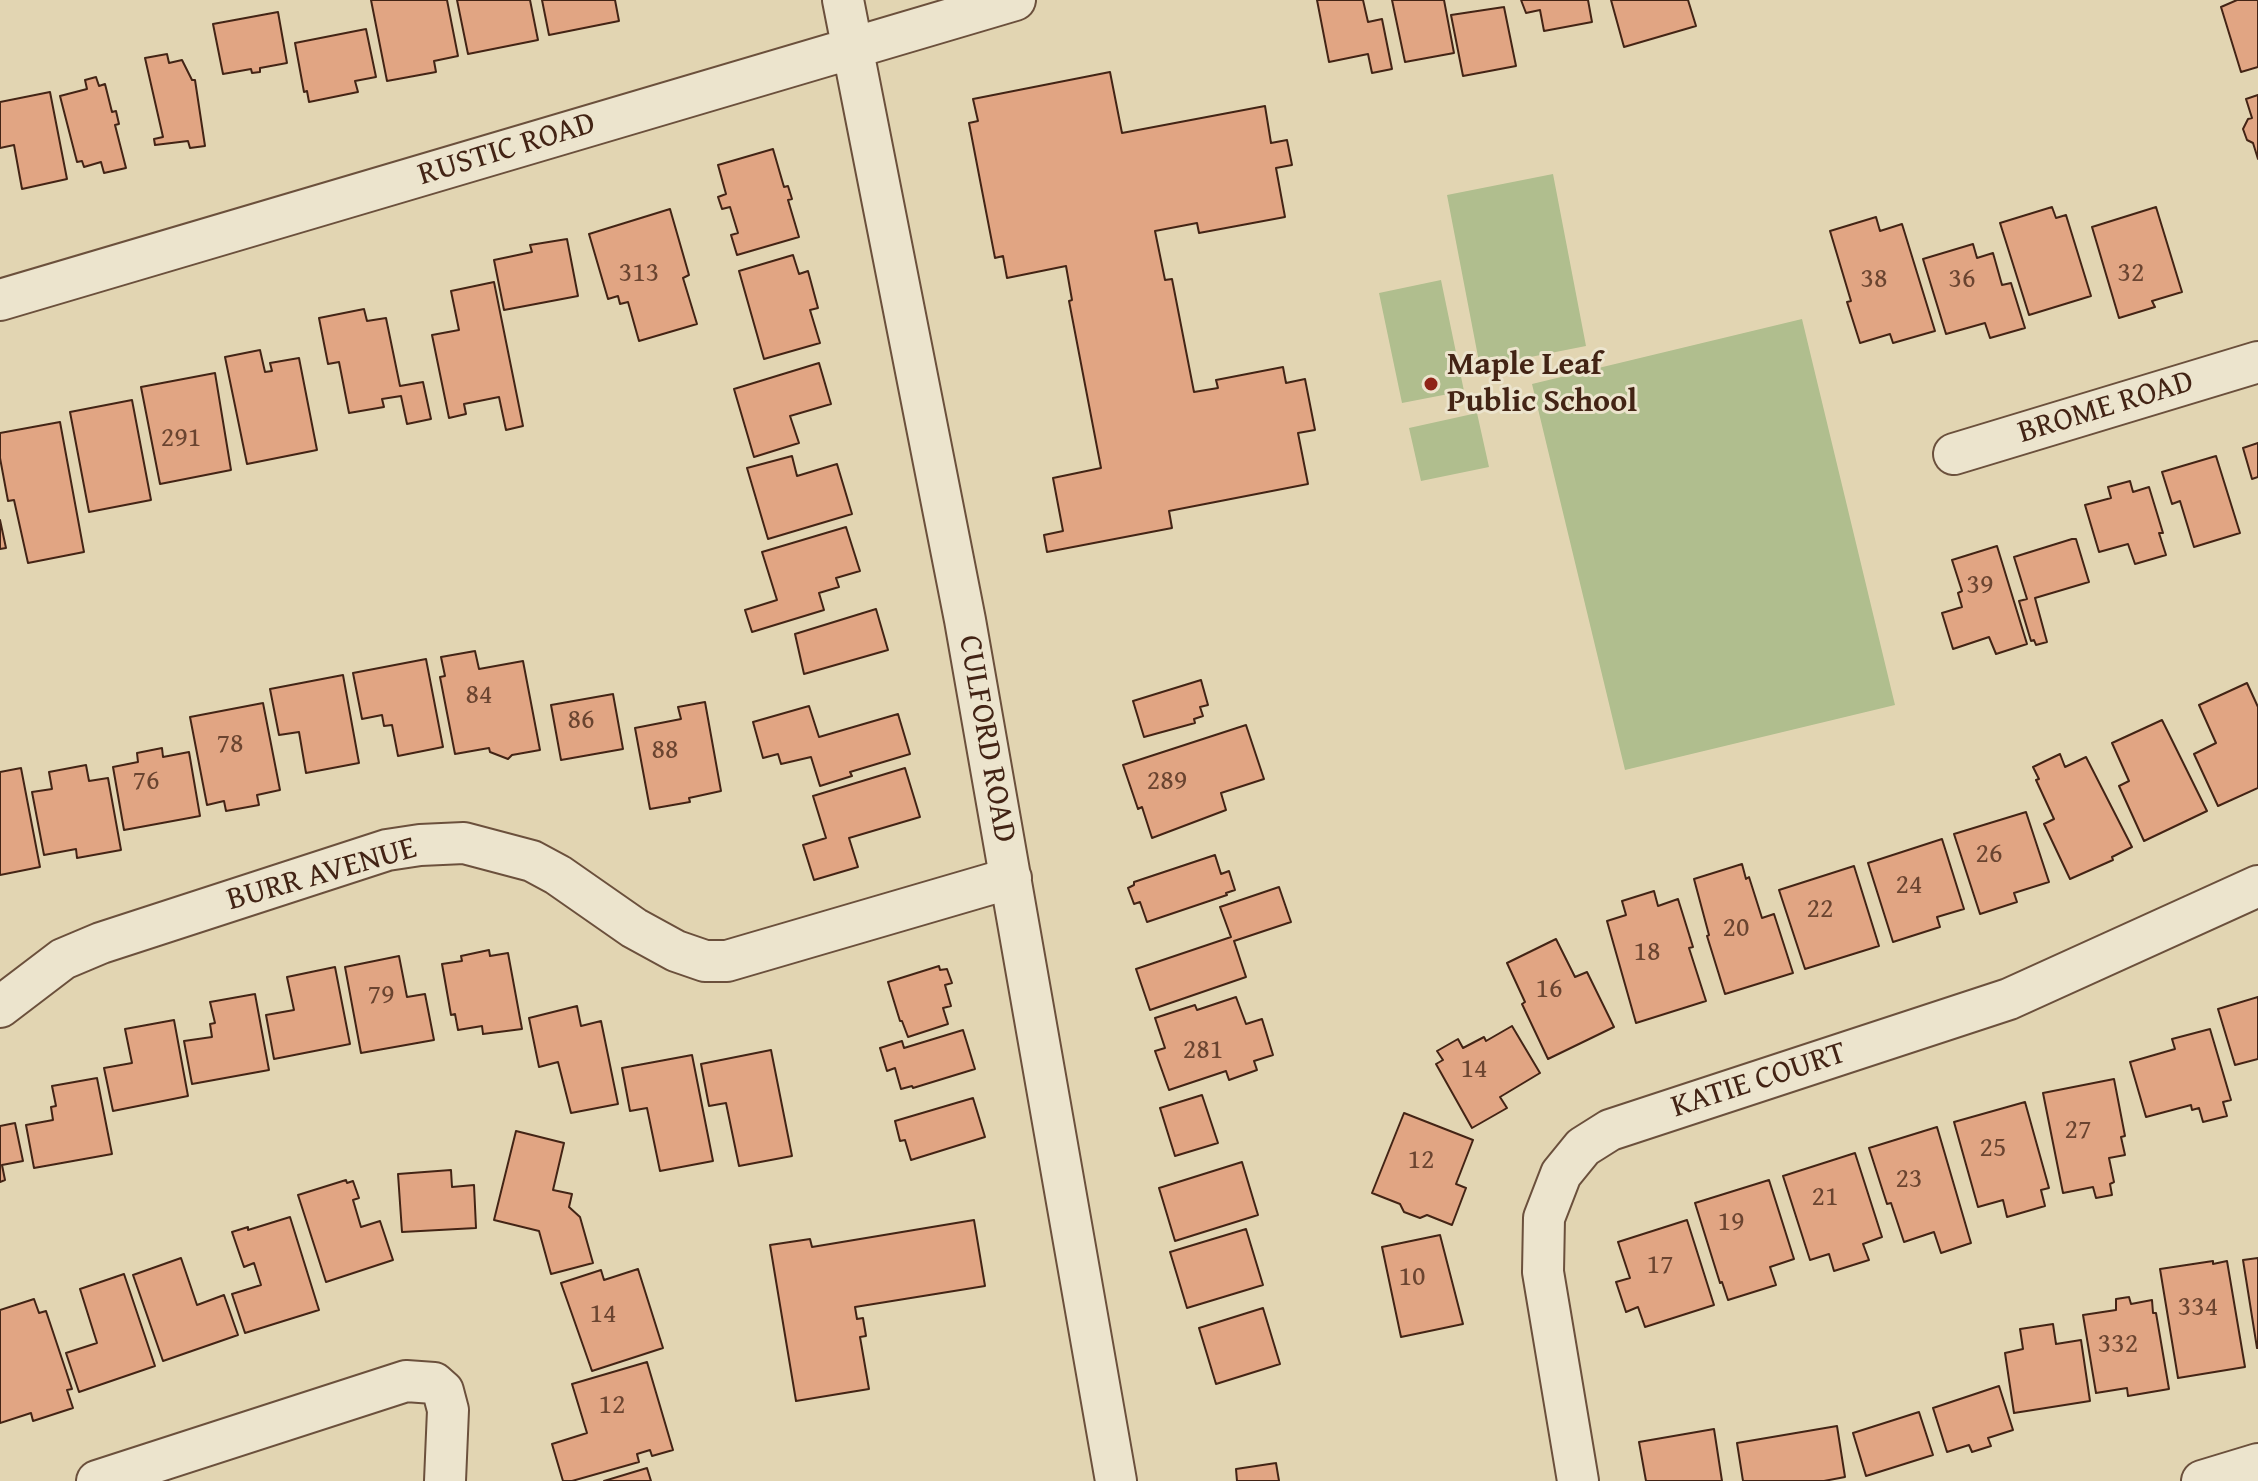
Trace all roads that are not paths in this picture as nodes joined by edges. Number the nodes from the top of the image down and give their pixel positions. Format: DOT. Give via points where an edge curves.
graph roads {
  1 [pos="843,0"];
  2 [pos="1015,0"];
  3 [pos="854,48"];
  4 [pos="0,300"];
  5 [pos="2258,362"];
  6 [pos="1954,454"];
  7 [pos="1011,878"];
  8 [pos="2258,886"];
  9 [pos="0,1007"];
  10 [pos="2258,1464"];
  11 [pos="97,1481"];
  12 [pos="445,1481"];
  13 [pos="1116,1481"];
  14 [pos="1578,1481"];
  15 [pos="2202,1481"];
  1 -- 3 [label="street, CULFORD ROAD"];
  2 -- 3 [label="street, RUSTIC ROAD"];
  3 -- 4 [label="street, RUSTIC ROAD"];
  3 -- 7 [label="street, CULFORD ROAD"];
  5 -- 6 [label="street, BROME ROAD"];
  7 -- 9 [label="street, BURR AVENUE" via="727,961 705,961 634,928 532,861 464,843 420,845 387,850 101,943 63,959"];
  7 -- 13 [label="street, CULFORD ROAD"];
  8 -- 14 [label="street, KATIE COURT" via="2009,999 1610,1130 1583,1147 1561,1174 1544,1218 1543,1245"];
  10 -- 15 [label="street"];
  11 -- 12 [label="street" via="378,1389 421,1381 443,1391 448,1410"];
}
